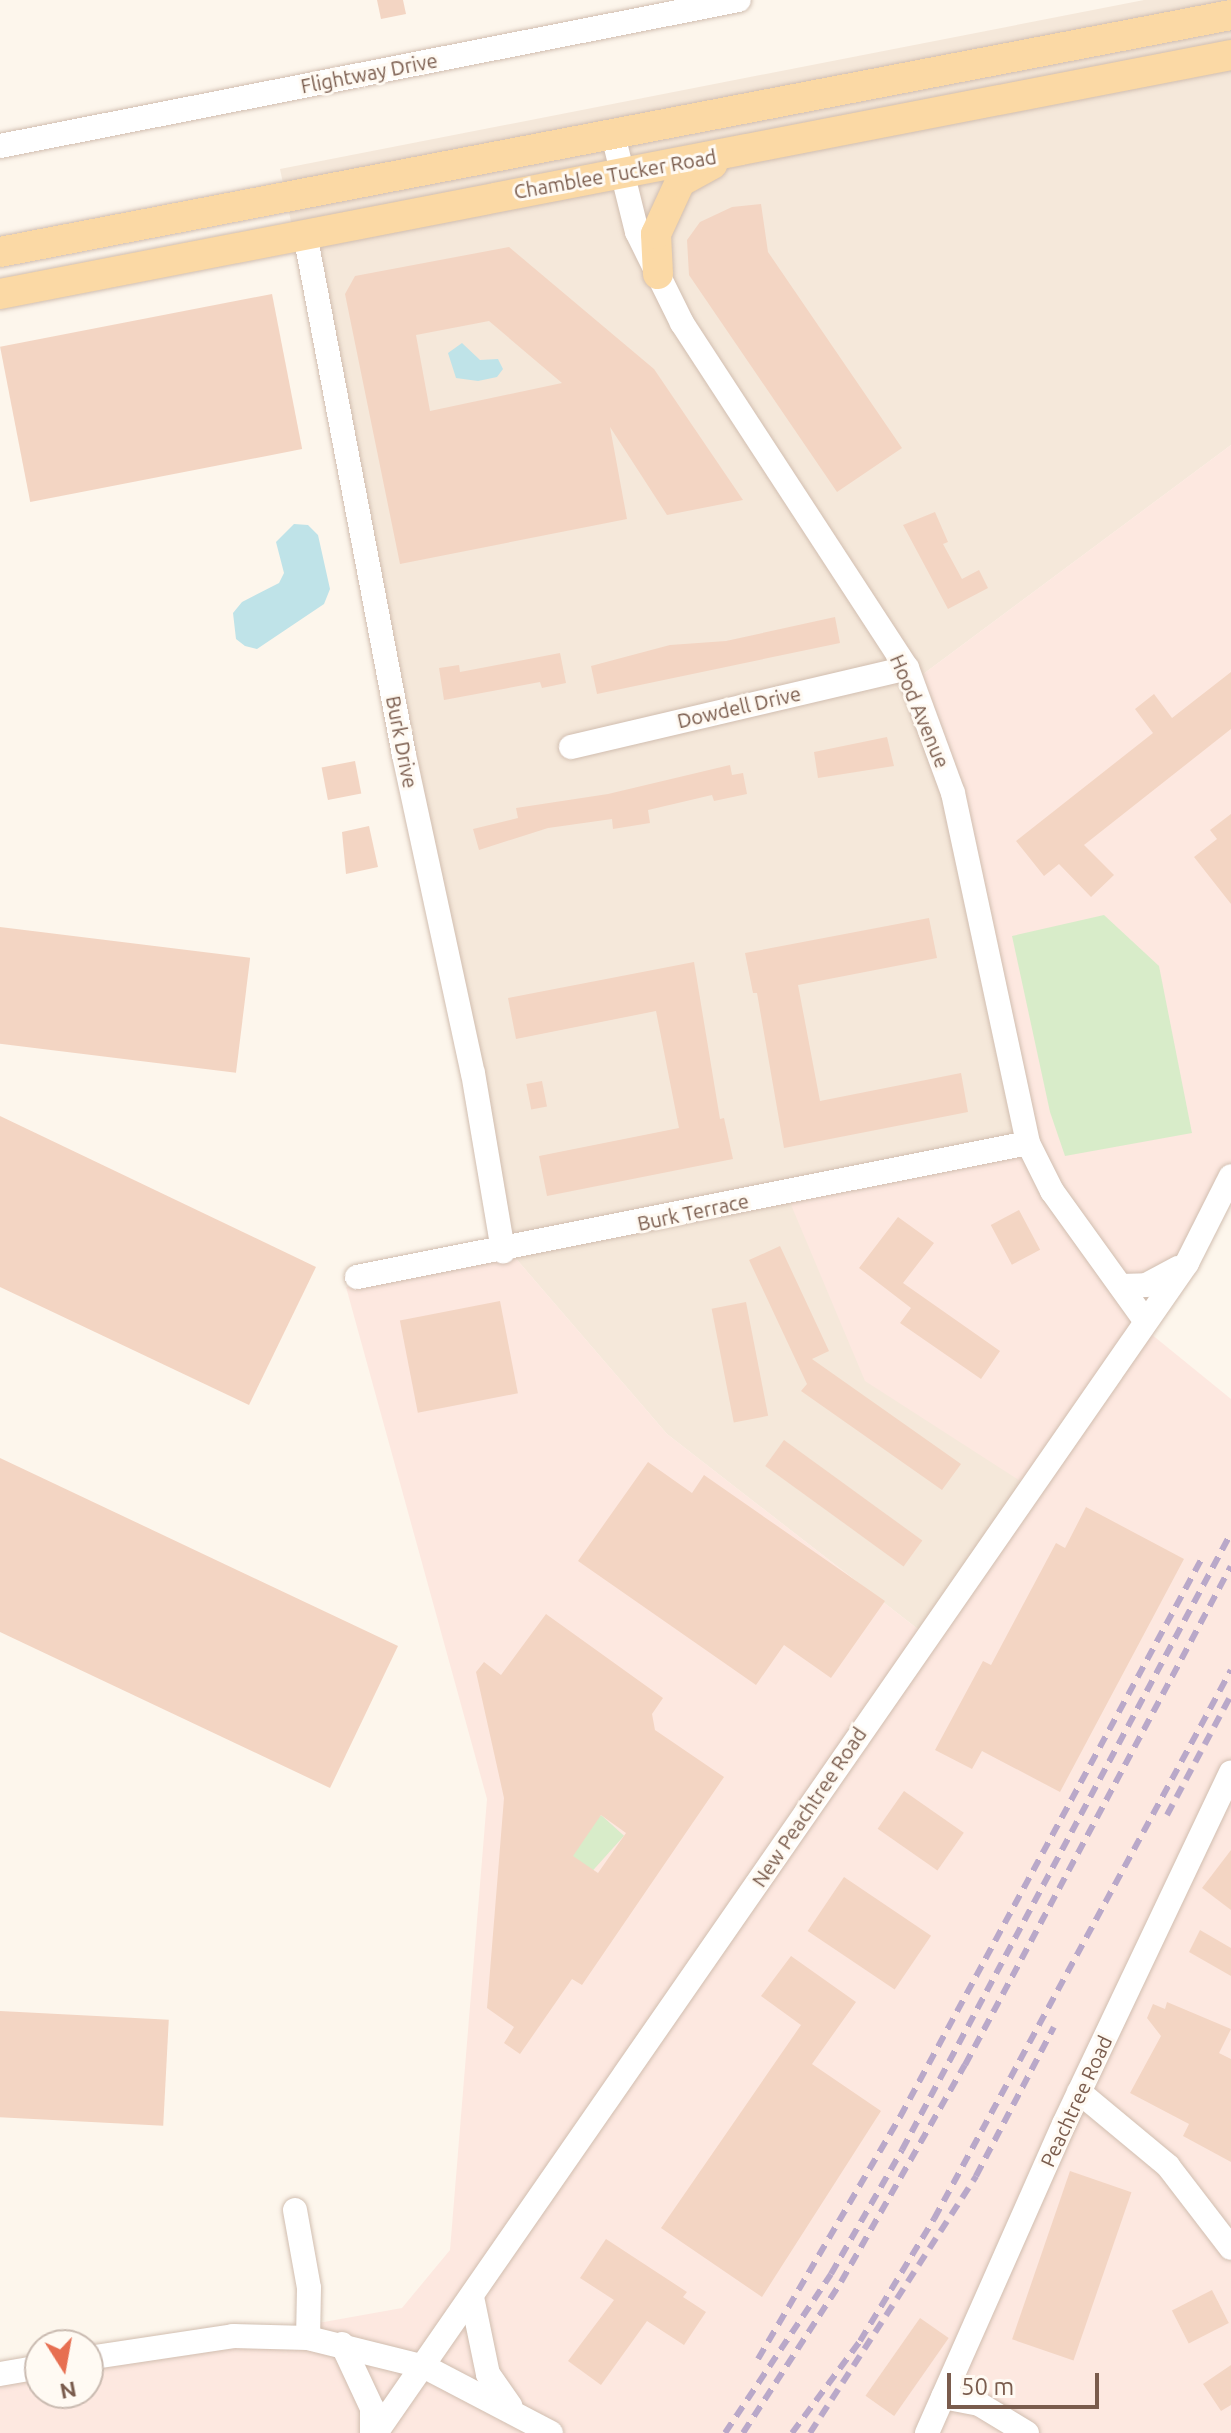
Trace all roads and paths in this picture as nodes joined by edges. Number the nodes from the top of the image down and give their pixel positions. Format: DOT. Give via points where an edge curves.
graph roads {
  1 [pos="739,0"];
  2 [pos="1231,15"];
  3 [pos="1231,55"];
  4 [pos="613,135"];
  5 [pos="0,146"];
  6 [pos="732,153"];
  7 [pos="622,174"];
  8 [pos="305,234"];
  9 [pos="0,252"];
  10 [pos="658,274"];
  11 [pos="0,294"];
  12 [pos="907,668"];
  13 [pos="571,747"];
  14 [pos="1028,1143"];
  15 [pos="1231,1176"];
  16 [pos="503,1251"];
  17 [pos="1187,1263"];
  18 [pos="357,1277"];
  19 [pos="1121,1286"];
  20 [pos="1144,1319"];
  21 [pos="1231,1773"];
  22 [pos="1079,2092"];
  23 [pos="295,2210"];
  24 [pos="1231,2248"];
  25 [pos="472,2297"];
  26 [pos="308,2338"];
  27 [pos="342,2344"];
  28 [pos="104,2356"];
  29 [pos="425,2367"];
  30 [pos="24,2370"];
  31 [pos="0,2374"];
  32 [pos="943,2397"];
  33 [pos="514,2411"];
  34 [pos="374,2433"];
  35 [pos="551,2433"];
  36 [pos="927,2433"];
  37 [pos="1027,2433"];
  1 -- 5 [label="street, Flightway Drive"];
  2 -- 4 [label="main road, Chamblee Tucker Road"];
  3 -- 6 [label="main road, Chamblee Tucker Road"];
  4 -- 7 [label="street, Hood Avenue"];
  4 -- 9 [label="main road, Chamblee Tucker Road"];
  6 -- 7 [label="main road, Chamblee Tucker Road"];
  6 -- 10 [label="main road" via="680,182 656,234"];
  7 -- 8 [label="main road, Chamblee Tucker Road"];
  7 -- 10 [label="street, Hood Avenue" via="637,232"];
  8 -- 11 [label="main road, Chamblee Tucker Road"];
  8 -- 16 [label="street, Burk Drive" via="404,755 473,1073"];
  10 -- 12 [label="street, Hood Avenue" via="682,323"];
  12 -- 13 [label="street, Dowdell Drive"];
  12 -- 14 [label="street, Hood Avenue" via="953,793"];
  14 -- 16 [label="street, Burk Terrace"];
  14 -- 19 [label="street, Hood Avenue" via="1052,1191"];
  15 -- 17 [label="street, New Peachtree Road"];
  16 -- 18 [label="street, Burk Terrace"];
  17 -- 19 [label="street" via="1146,1285"];
  17 -- 20 [label="street, New Peachtree Road"];
  19 -- 20 [label="street, Hood Avenue"];
  20 -- 25 [label="street, New Peachtree Road"];
  21 -- 22 [label="street, Peachtree Road"];
  22 -- 24 [label="street" via="1168,2166"];
  22 -- 32 [label="street, Peachtree Road"];
  23 -- 26 [label="street" via="309,2288"];
  25 -- 29 [label="street, New Peachtree Road"];
  25 -- 33 [label="street" via="488,2374"];
  26 -- 27 [label="street"];
  26 -- 28 [label="street" via="233,2336"];
  27 -- 29 [label="street"];
  27 -- 34 [label="street" via="372,2408"];
  29 -- 33 [label="street"];
  29 -- 34 [label="street, New Peachtree Road"];
  30 -- 31 [label="street"];
  32 -- 36 [label="street, Peachtree Road"];
  32 -- 37 [label="street" via="979,2404"];
  33 -- 35 [label="street"];
}
